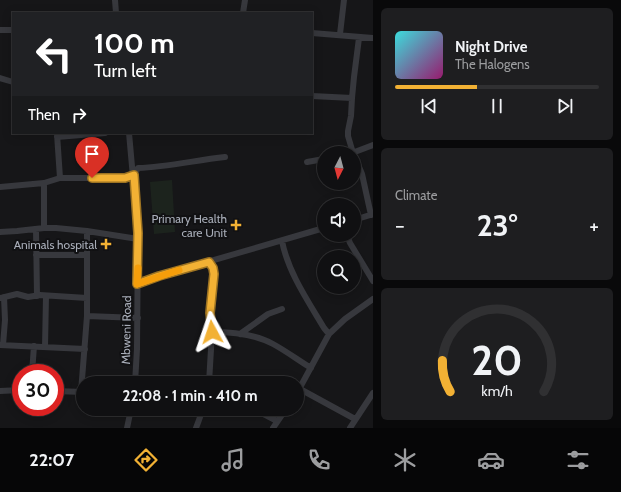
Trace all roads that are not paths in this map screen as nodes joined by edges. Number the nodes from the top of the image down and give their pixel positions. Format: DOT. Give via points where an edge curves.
graph roads {
  1 [pos="115,0"];
  2 [pos="245,0"];
  3 [pos="344,0"];
  4 [pos="116,12"];
  5 [pos="243,12"];
  6 [pos="0,30"];
  7 [pos="12,30"];
  8 [pos="313,33"];
  9 [pos="340,34"];
  10 [pos="359,38"];
  11 [pos="373,38"];
  12 [pos="0,78"];
  13 [pos="12,82"];
  14 [pos="313,96"];
  15 [pos="352,98"];
  16 [pos="81,134"];
  17 [pos="130,134"];
  18 [pos="57,135"];
  19 [pos="373,145"];
  20 [pos="351,146"];
  21 [pos="361,150"];
  22 [pos="225,157"];
  23 [pos="317,160"];
  24 [pos="307,162"];
  25 [pos="361,172"];
  26 [pos="134,175"];
  27 [pos="60,178"];
  28 [pos="44,183"];
  29 [pos="0,187"];
  30 [pos="372,215"];
  31 [pos="361,218"];
  32 [pos="44,228"];
  33 [pos="36,229"];
  34 [pos="317,230"];
  35 [pos="88,231"];
  36 [pos="0,232"];
  37 [pos="138,239"];
  38 [pos="282,241"];
  39 [pos="350,242"];
  40 [pos="36,255"];
  41 [pos="87,255"];
  42 [pos="209,262"];
  43 [pos="373,281"];
  44 [pos="137,284"];
  45 [pos="37,296"];
  46 [pos="46,296"];
  47 [pos="2,297"];
  48 [pos="87,298"];
  49 [pos="373,299"];
  50 [pos="282,309"];
  51 [pos="87,316"];
  52 [pos="138,318"];
  53 [pos="212,332"];
  54 [pos="240,334"];
  55 [pos="329,334"];
  56 [pos="2,345"];
  57 [pos="34,346"];
  58 [pos="45,347"];
  59 [pos="84,349"];
  60 [pos="33,364"];
  61 [pos="311,368"];
  62 [pos="83,376"];
  63 [pos="135,376"];
  64 [pos="209,376"];
  65 [pos="304,381"];
  66 [pos="12,390"];
  67 [pos="0,391"];
  68 [pos="64,391"];
  69 [pos="76,392"];
  70 [pos="304,393"];
  71 [pos="373,393"];
  72 [pos="130,416"];
  73 [pos="200,416"];
  74 [pos="267,416"];
  75 [pos="281,416"];
  76 [pos="356,419"];
  77 [pos="277,421"];
  78 [pos="127,428"];
  79 [pos="196,428"];
  80 [pos="273,428"];
  81 [pos="350,428"];
  1 -- 4 [label="street"];
  2 -- 5 [label="street"];
  3 -- 9 [label="street"];
  6 -- 7 [label="street"];
  8 -- 9 [label="street"];
  9 -- 10 [label="street"];
  10 -- 11 [label="street"];
  10 -- 15 [label="street"];
  12 -- 13 [label="street"];
  14 -- 15 [label="street"];
  15 -- 20 [label="street" via="348,131"];
  16 -- 18 [label="street"];
  17 -- 26 [label="street, Mbweni Road"];
  18 -- 27 [label="street"];
  19 -- 21 [label="street"];
  22 -- 26 [label="street" via="138,168"];
  23 -- 24 [label="street"];
  25 -- 30 [label="street"];
  26 -- 27 [label="street" via="125,178"];
  26 -- 37 [label="street, Mbweni Road"];
  27 -- 28 [label="street"];
  28 -- 29 [label="street"];
  28 -- 32 [label="street"];
  30 -- 31 [label="street"];
  32 -- 33 [label="street"];
  32 -- 35 [label="street"];
  33 -- 36 [label="street"];
  33 -- 40 [label="street"];
  34 -- 38 [label="street"];
  35 -- 37 [label="street"];
  35 -- 41 [label="street"];
  37 -- 44 [label="street, Mbweni Road"];
  38 -- 42 [label="street"];
  38 -- 55 [label="street" via="294,274"];
  39 -- 43 [label="street"];
  40 -- 41 [label="street"];
  40 -- 45 [label="street"];
  41 -- 48 [label="street"];
  42 -- 44 [label="street"];
  42 -- 53 [label="street" via="214,274 210,313"];
  44 -- 52 [label="street, Mbweni Road"];
  45 -- 46 [label="street"];
  45 -- 47 [label="street" via="17,294"];
  46 -- 48 [label="street"];
  46 -- 58 [label="street"];
  47 -- 56 [label="street"];
  48 -- 51 [label="street"];
  49 -- 55 [label="street"];
  50 -- 54 [label="street" via="268,314"];
  51 -- 52 [label="street"];
  51 -- 59 [label="street"];
  52 -- 63 [label="street, Mbweni Road"];
  53 -- 54 [label="street"];
  53 -- 64 [label="street"];
  54 -- 61 [label="street" via="273,344"];
  55 -- 61 [label="street"];
  56 -- 57 [label="street"];
  57 -- 58 [label="street"];
  57 -- 60 [label="street"];
  58 -- 59 [label="street"];
  59 -- 62 [label="street"];
  61 -- 65 [label="street"];
  66 -- 67 [label="street"];
  68 -- 69 [label="street"];
  70 -- 76 [label="street"];
  71 -- 76 [label="street"];
  72 -- 78 [label="street"];
  73 -- 79 [label="street"];
  74 -- 77 [label="street"];
  75 -- 77 [label="street"];
  76 -- 81 [label="street"];
  77 -- 80 [label="street"];
}
